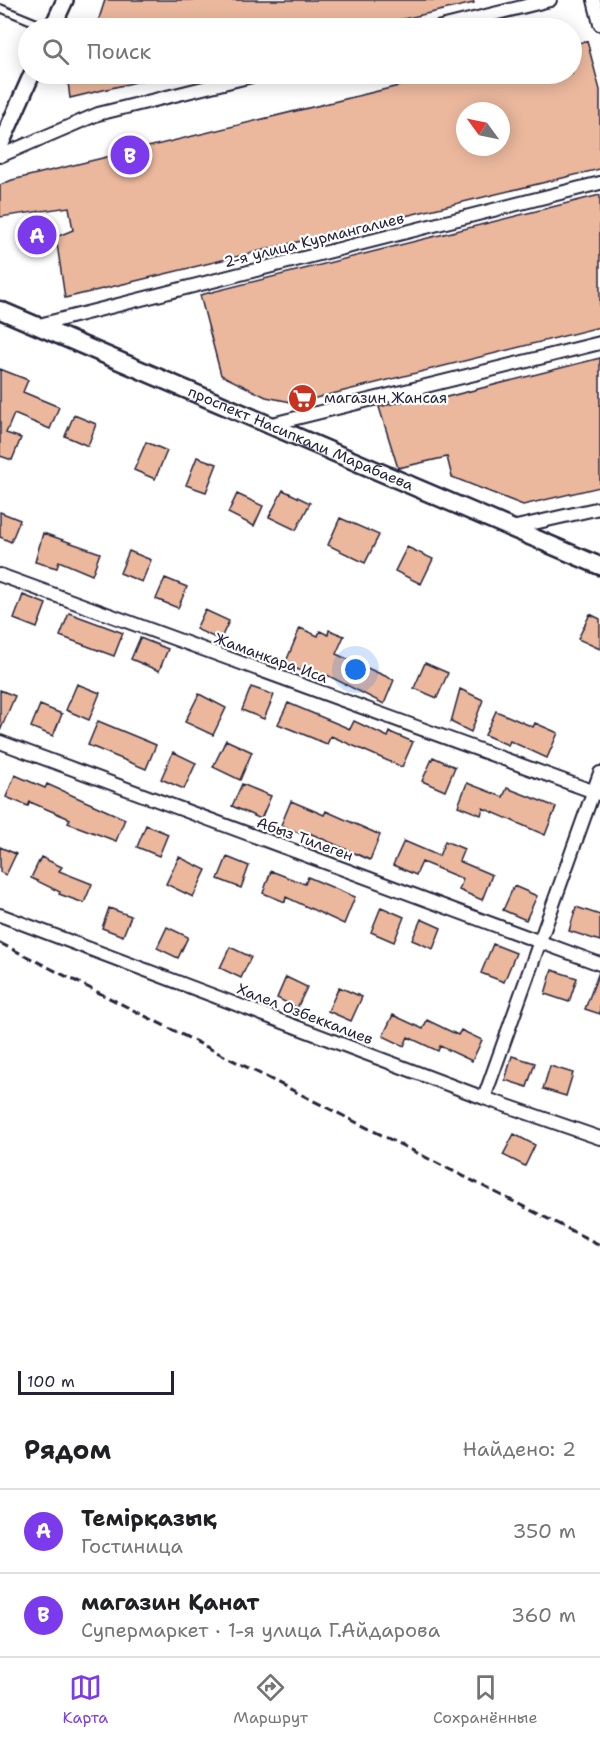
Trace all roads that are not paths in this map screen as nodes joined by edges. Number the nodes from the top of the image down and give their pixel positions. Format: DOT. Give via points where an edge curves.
graph roads {
  1 [pos="65,0"];
  2 [pos="550,0"];
  3 [pos="594,0"];
  4 [pos="0,8"];
  5 [pos="26,18"];
  6 [pos="56,18"];
  7 [pos="477,18"];
  8 [pos="600,24"];
  9 [pos="28,84"];
  10 [pos="220,84"];
  11 [pos="0,146"];
  12 [pos="0,156"];
  13 [pos="600,183"];
  14 [pos="0,310"];
  15 [pos="35,326"];
  16 [pos="600,343"];
  17 [pos="268,425"];
  18 [pos="600,508"];
  19 [pos="512,528"];
  20 [pos="600,566"];
  21 [pos="0,575"];
  22 [pos="0,742"];
  23 [pos="600,773"];
  24 [pos="598,793"];
  25 [pos="0,915"];
  26 [pos="538,941"];
  27 [pos="600,964"];
  28 [pos="484,1098"];
  29 [pos="600,1138"];
  1 -- 6 [label="street"];
  2 -- 7 [label="street"];
  3 -- 8 [label="street"];
  4 -- 5 [label="lane"];
  9 -- 11 [label="street"];
  10 -- 12 [label="street" via="98,114"];
  13 -- 15 [label="street, 2-я улица Курмангалиев"];
  14 -- 15 [label="main road, проспект Насипкали Марабаева"];
  15 -- 17 [label="main road, проспект Насипкали Марабаева"];
  16 -- 17 [label="street"];
  17 -- 19 [label="main road, проспект Насипкали Марабаева"];
  18 -- 19 [label="street"];
  19 -- 20 [label="main road, проспект Насипкали Марабаева"];
  21 -- 24 [label="street, Жаманкара Иса"];
  22 -- 26 [label="street, Абыз Тилеген"];
  23 -- 24 [label="street"];
  24 -- 26 [label="street"];
  25 -- 28 [label="street, Халел Озбеккалиев"];
  26 -- 27 [label="street, Абыз Тилеген"];
  26 -- 28 [label="street"];
  28 -- 29 [label="street, Халел Озбеккалиев"];
}
